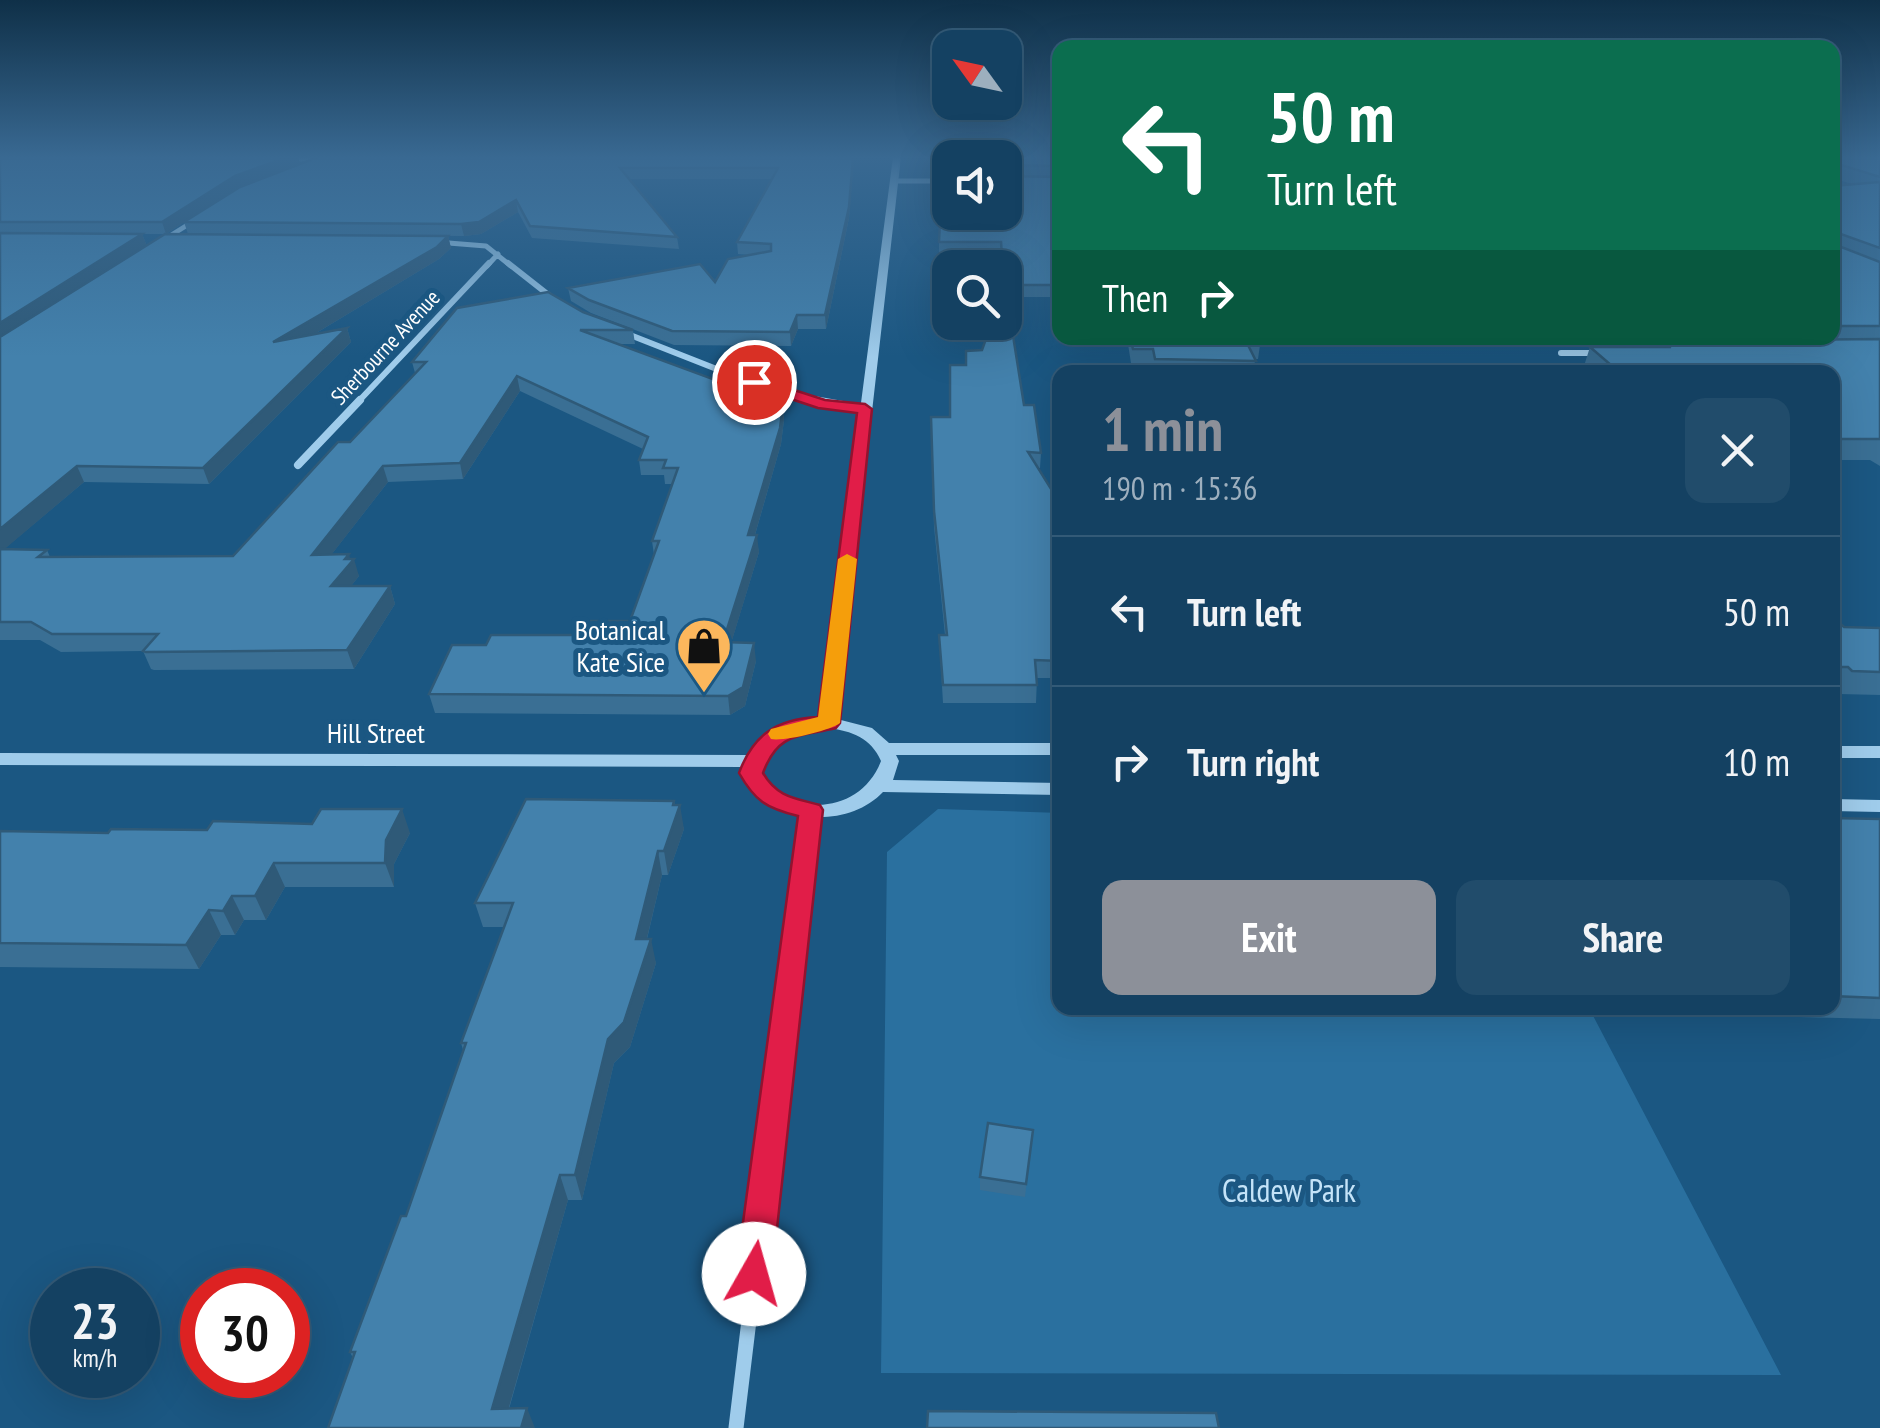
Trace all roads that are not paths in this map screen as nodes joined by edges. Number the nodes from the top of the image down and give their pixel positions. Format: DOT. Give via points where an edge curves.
graph roads {
  1 [pos="190,224"];
  2 [pos="888,224"];
  3 [pos="180,241"];
  4 [pos="424,242"];
  5 [pos="498,254"];
  6 [pos="564,306"];
  7 [pos="620,330"];
  8 [pos="1617,352"];
  9 [pos="1560,354"];
  10 [pos="865,409"];
  11 [pos="298,465"];
  12 [pos="828,723"];
  13 [pos="886,749"];
  14 [pos="1052,749"];
  15 [pos="1840,752"];
  16 [pos="1880,752"];
  17 [pos="0,760"];
  18 [pos="753,761"];
  19 [pos="881,786"];
  20 [pos="1052,789"];
  21 [pos="1840,805"];
  22 [pos="1880,806"];
  23 [pos="811,810"];
  24 [pos="736,1428"];
  1 -- 3 [label="street" via="162,241"];
  2 -- 10 [label="street"];
  4 -- 5 [label="street" via="462,242"];
  5 -- 6 [label="street"];
  5 -- 11 [label="street, Sherbourne Avenue"];
  7 -- 10 [label="street" via="790,395"];
  8 -- 9 [label="street"];
  10 -- 12 [label="street"];
  12 -- 13 [label="street" via="863,730"];
  12 -- 18 [label="street" via="772,738"];
  13 -- 14 [label="street"];
  13 -- 19 [label="street" via="888,774"];
  15 -- 16 [label="street"];
  17 -- 18 [label="street, Hill Street"];
  18 -- 23 [label="street" via="751,773 764,794"];
  19 -- 20 [label="street"];
  19 -- 23 [label="street" via="850,804"];
  21 -- 22 [label="street"];
  23 -- 24 [label="street"];
}
